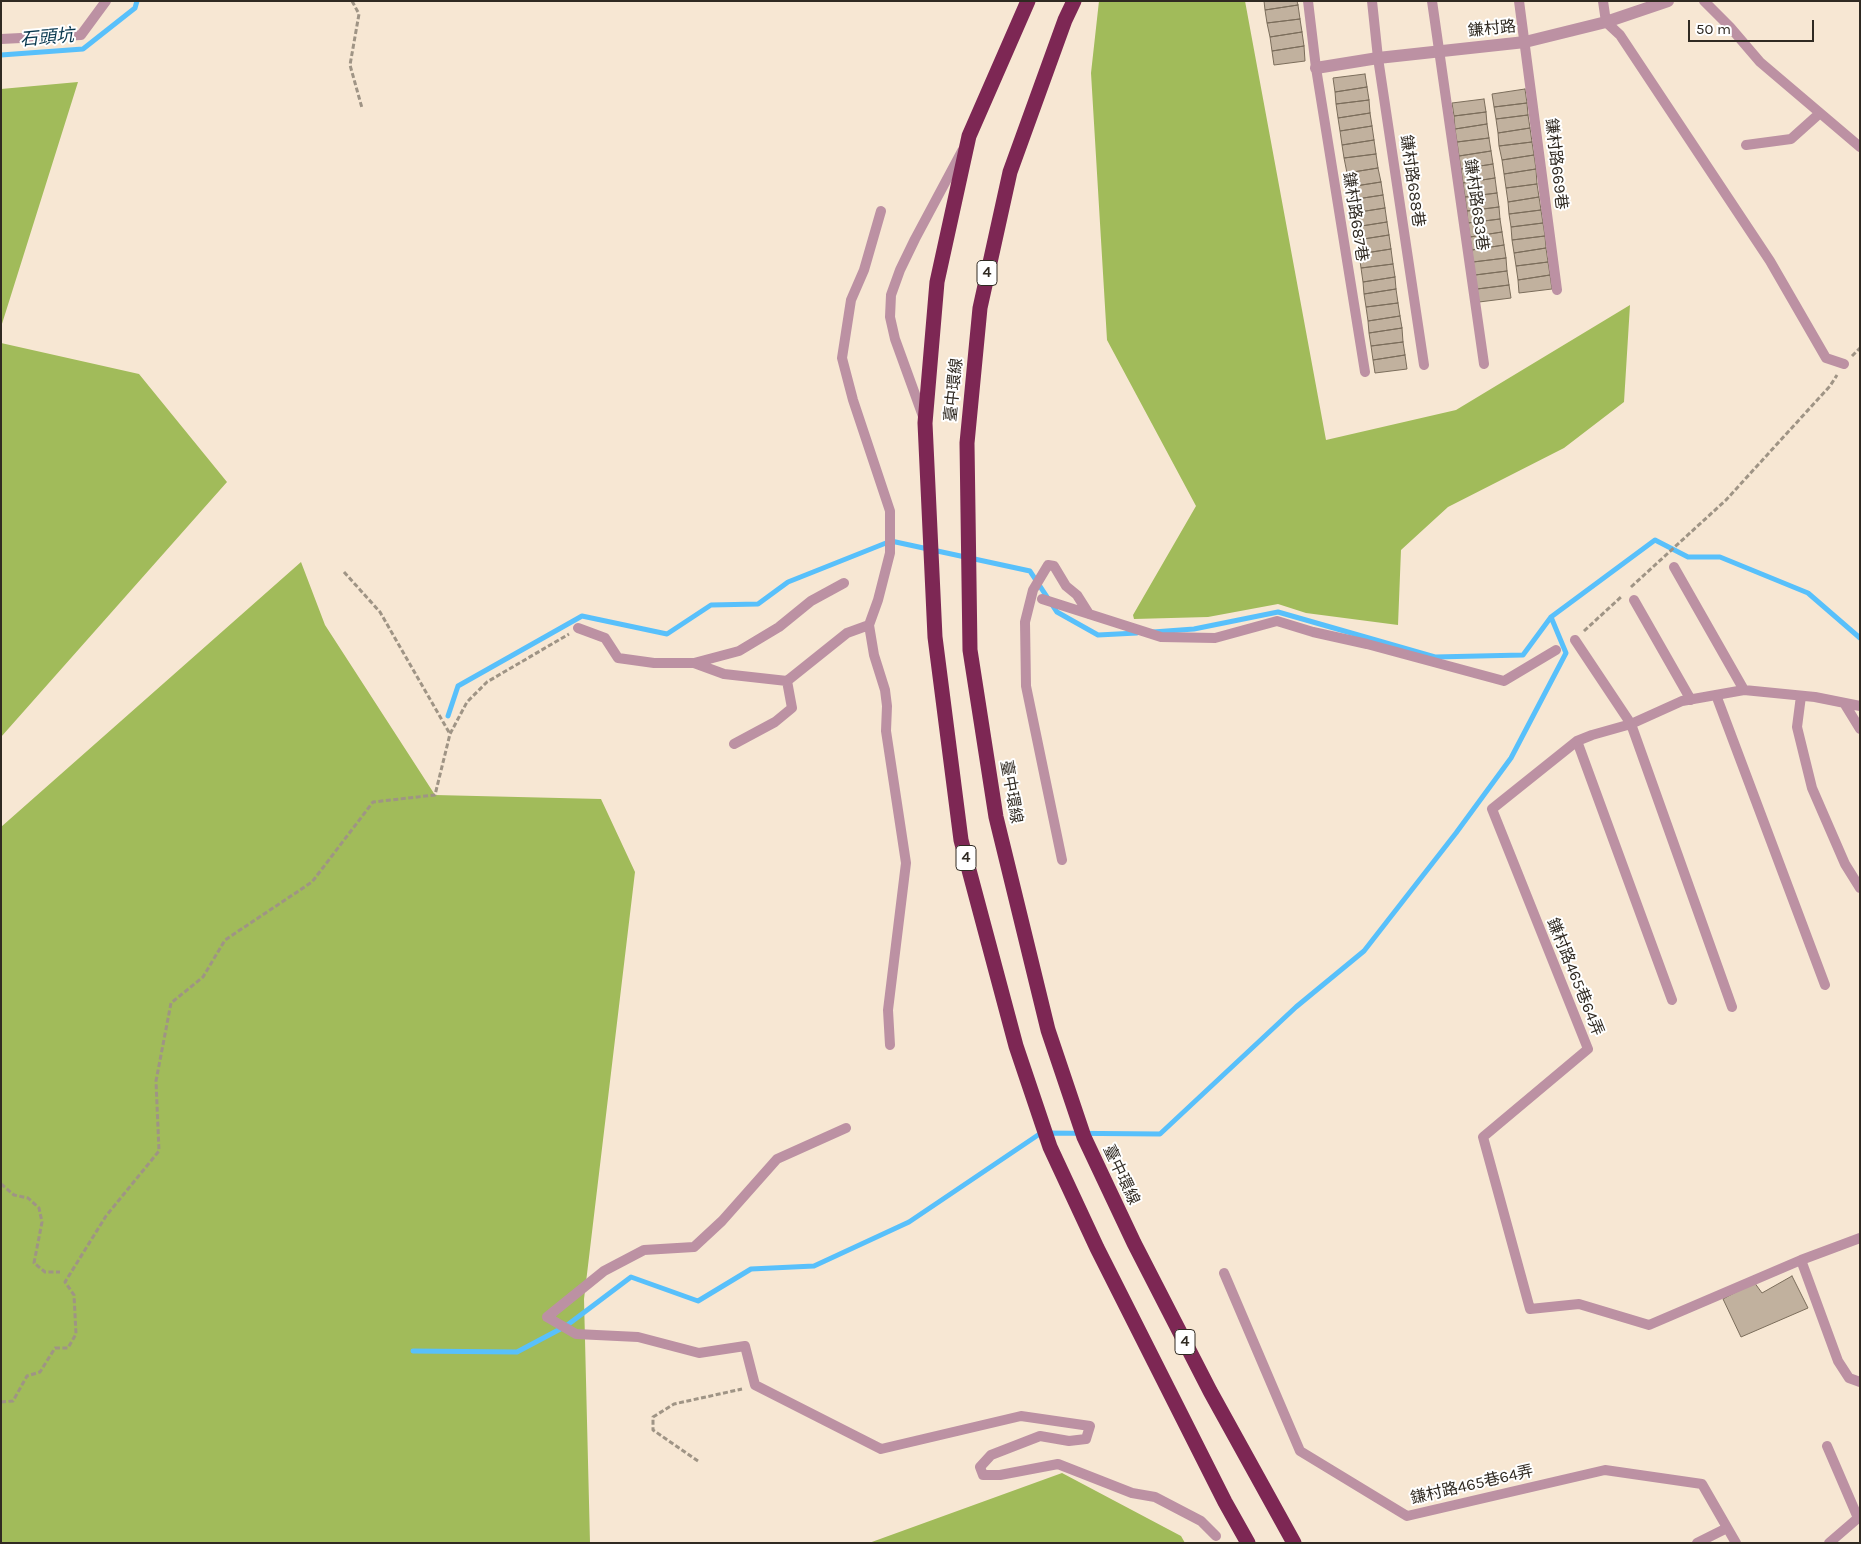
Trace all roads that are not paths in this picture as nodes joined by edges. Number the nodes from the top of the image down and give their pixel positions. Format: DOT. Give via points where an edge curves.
graph roads {
  1 [pos="106,1"];
  2 [pos="1028,1"];
  3 [pos="1074,1"];
  4 [pos="1308,1"];
  5 [pos="1372,1"];
  6 [pos="1432,1"];
  7 [pos="1519,1"];
  8 [pos="1603,1"];
  9 [pos="1668,1"];
  10 [pos="1704,1"];
  11 [pos="1606,22"];
  12 [pos="1,39"];
  13 [pos="1525,42"];
  14 [pos="1439,51"];
  15 [pos="1378,58"];
  16 [pos="1316,68"];
  17 [pos="1820,113"];
  18 [pos="969,136"];
  19 [pos="1746,145"];
  20 [pos="1860,147"];
  21 [pos="881,211"];
  22 [pos="1557,290"];
  23 [pos="1484,364"];
  24 [pos="1844,364"];
  25 [pos="1424,365"];
  26 [pos="1365,372"];
  27 [pos="925,423"];
  28 [pos="1674,567"];
  29 [pos="844,583"];
  30 [pos="1042,599"];
  31 [pos="1634,600"];
  32 [pos="1089,614"];
  33 [pos="869,625"];
  34 [pos="578,628"];
  35 [pos="1574,640"];
  36 [pos="1556,650"];
  37 [pos="694,663"];
  38 [pos="787,681"];
  39 [pos="1744,690"];
  40 [pos="1716,695"];
  41 [pos="1801,696"];
  42 [pos="1691,700"];
  43 [pos="1844,703"];
  44 [pos="1860,706"];
  45 [pos="1631,724"];
  46 [pos="1860,729"];
  47 [pos="1577,741"];
  48 [pos="734,744"];
  49 [pos="1062,860"];
  50 [pos="1860,888"];
  51 [pos="1825,985"];
  52 [pos="1672,1000"];
  53 [pos="1732,1007"];
  54 [pos="890,1045"];
  55 [pos="846,1128"];
  56 [pos="1860,1238"];
  57 [pos="1801,1260"];
  58 [pos="1224,1273"];
  59 [pos="1860,1382"];
  60 [pos="1827,1446"];
  61 [pos="1859,1518"];
  62 [pos="1727,1528"];
  63 [pos="1216,1536"];
  64 [pos="1248,1543"];
  65 [pos="1294,1543"];
  66 [pos="1697,1543"];
  67 [pos="1736,1543"];
  68 [pos="1829,1543"];
  1 -- 12 [label="lane" via="81,35"];
  2 -- 18 [label="highway, 臺中環線 / 4"];
  3 -- 65 [label="highway, 臺中環線 / 4" via="1010,172 980,308 966,443 970,650 996,817 1048,1030 1082,1131 1134,1244"];
  4 -- 16 [label="lane, 鎌村路687巷"];
  5 -- 15 [label="lane, 鎌村路688巷"];
  6 -- 14 [label="lane, 鎌村路683巷"];
  7 -- 13 [label="lane, 鎌村路669巷"];
  8 -- 11 [label="lane"];
  9 -- 11 [label="street, 鎌村路"];
  10 -- 17 [label="lane" via="1760,62"];
  11 -- 13 [label="street, 鎌村路"];
  11 -- 24 [label="lane" via="1620,35 1770,261 1826,358"];
  13 -- 14 [label="street, 鎌村路"];
  13 -- 22 [label="lane, 鎌村路669巷"];
  14 -- 15 [label="street, 鎌村路"];
  14 -- 23 [label="lane, 鎌村路683巷"];
  15 -- 16 [label="street, 鎌村路"];
  15 -- 25 [label="lane, 鎌村路688巷"];
  16 -- 26 [label="lane, 鎌村路687巷"];
  17 -- 19 [label="lane" via="1791,139"];
  17 -- 20 [label="lane"];
  18 -- 27 [label="highway, 臺中環線 / 4" via="937,282"];
  18 -- 27 [label="lane" via="915,239 891,295 890,317 895,339"];
  21 -- 33 [label="lane" via="864,270 851,300 842,358 890,511 890,553"];
  27 -- 64 [label="highway, 臺中環線 / 4" via="935,638 961,840 1016,1046 1049,1141 1097,1248"];
  28 -- 39 [label="lane"];
  29 -- 37 [label="lane" via="811,601 779,627 739,651"];
  30 -- 32 [label="lane"];
  31 -- 42 [label="lane"];
  32 -- 36 [label="lane" via="1161,637 1215,638 1277,620 1504,681"];
  32 -- 49 [label="lane" via="1054,566 1048,565 1034,590 1025,622 1026,686"];
  33 -- 38 [label="lane" via="847,634"];
  33 -- 54 [label="lane" via="885,690 886,731 906,863 888,1010"];
  34 -- 37 [label="lane" via="605,638 618,658 654,663"];
  35 -- 45 [label="lane"];
  37 -- 38 [label="lane" via="724,674"];
  38 -- 48 [label="lane" via="792,708 775,722"];
  39 -- 40 [label="lane, 鎌村路465巷64弄"];
  39 -- 41 [label="lane, 鎌村路465巷64弄"];
  40 -- 42 [label="lane, 鎌村路465巷64弄"];
  40 -- 51 [label="lane"];
  41 -- 43 [label="lane, 鎌村路465巷64弄"];
  41 -- 50 [label="lane" via="1797,727 1812,788 1845,864"];
  42 -- 45 [label="lane, 鎌村路465巷64弄"];
  43 -- 44 [label="lane, 鎌村路465巷64弄"];
  43 -- 46 [label="lane"];
  45 -- 47 [label="lane, 鎌村路465巷64弄"];
  45 -- 53 [label="lane"];
  47 -- 52 [label="lane"];
  47 -- 57 [label="lane, 鎌村路465巷64弄" via="1492,810 1588,1049 1483,1137 1530,1309 1579,1304 1649,1325"];
  55 -- 63 [label="lane" via="777,1159 722,1221 694,1246 644,1250 604,1271 547,1317 576,1334 638,1337 699,1353 745,1346 755,1385 881,1449 1021,1416 1090,1426 1086,1439 1069,1441 1040,1436 991,1455 980,1467 983,1475 1058,1464 1132,1493 1155,1497 1201,1521"];
  56 -- 57 [label="lane, 鎌村路465巷64弄"];
  57 -- 59 [label="lane" via="1838,1361 1849,1378"];
  58 -- 62 [label="lane, 鎌村路465巷64弄" via="1300,1451 1407,1516 1604,1470 1702,1484"];
  60 -- 61 [label="lane"];
  61 -- 68 [label="lane"];
  62 -- 66 [label="lane"];
  62 -- 67 [label="lane, 鎌村路465巷64弄"];
}
